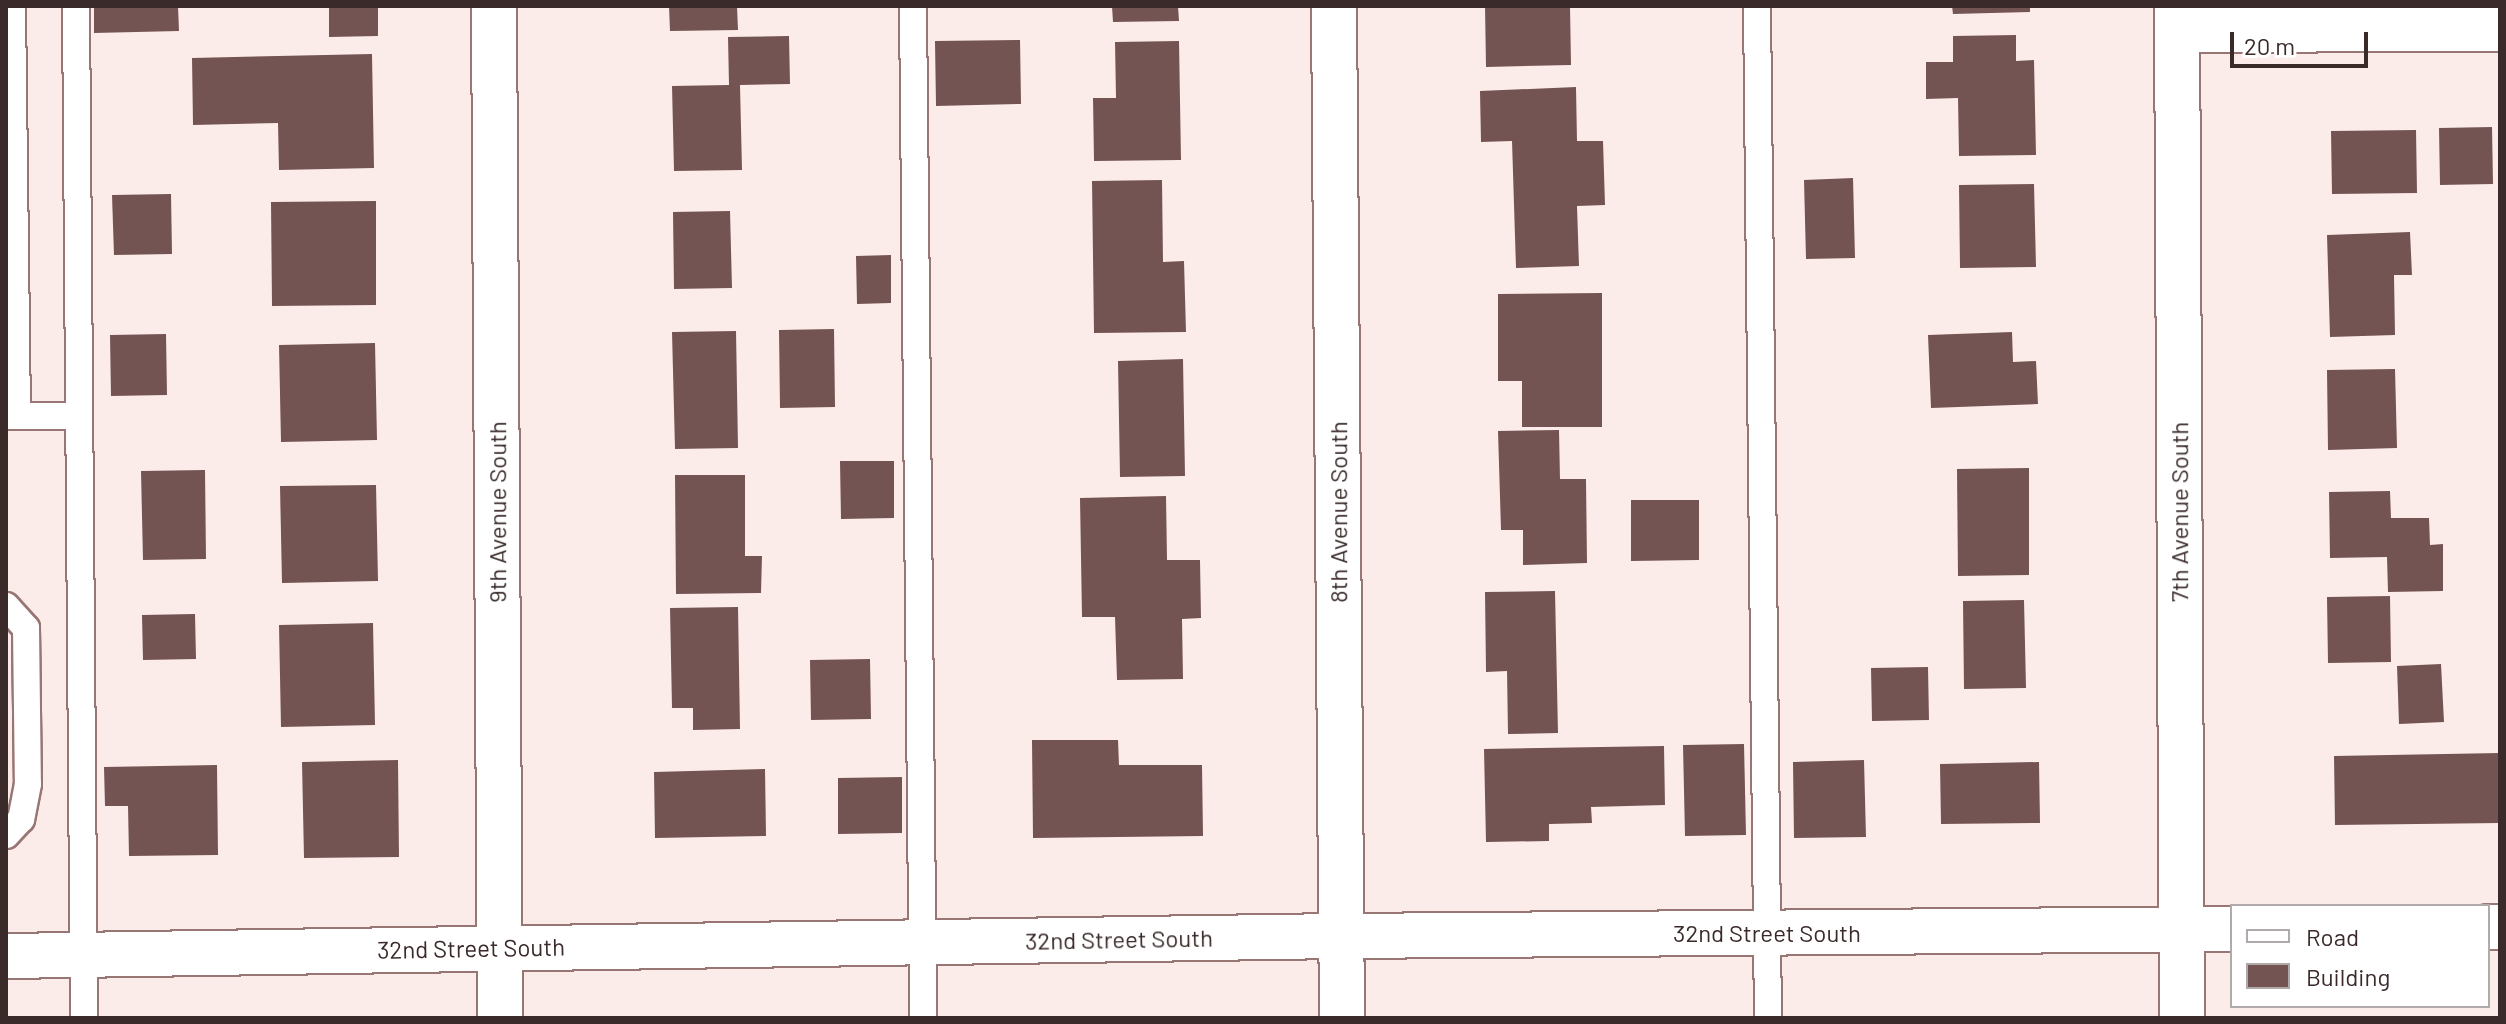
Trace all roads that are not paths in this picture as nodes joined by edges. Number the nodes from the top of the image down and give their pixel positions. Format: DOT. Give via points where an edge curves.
graph roads {
  1 [pos="12,6"];
  2 [pos="76,6"];
  3 [pos="494,6"];
  4 [pos="913,6"];
  5 [pos="1334,6"];
  6 [pos="1757,6"];
  7 [pos="2177,18"];
  8 [pos="2500,29"];
  9 [pos="11,416"];
  10 [pos="79,416"];
  11 [pos="6,606"];
  12 [pos="6,835"];
  13 [pos="2230,929"];
  14 [pos="2182,930"];
  15 [pos="1768,933"];
  16 [pos="1341,936"];
  17 [pos="922,942"];
  18 [pos="499,947"];
  19 [pos="84,955"];
  20 [pos="6,956"];
  21 [pos="84,1018"];
  22 [pos="500,1018"];
  23 [pos="923,1018"];
  24 [pos="1342,1018"];
  25 [pos="1768,1018"];
  26 [pos="2182,1018"];
  1 -- 9 [label="lane"];
  2 -- 10 [label="lane"];
  3 -- 18 [label="street, 9th Avenue South"];
  4 -- 17 [label="lane"];
  5 -- 16 [label="street, 8th Avenue South"];
  6 -- 15 [label="lane"];
  7 -- 8 [label="street"];
  7 -- 14 [label="street, 7th Avenue South"];
  9 -- 10 [label="lane"];
  10 -- 19 [label="lane"];
  11 -- 12 [label="lane" via="26,628 28,784 21,819"];
  13 -- 14 [label="street, 32nd Street South"];
  14 -- 15 [label="street, 32nd Street South"];
  14 -- 26 [label="street, 7th Avenue South"];
  15 -- 16 [label="street, 32nd Street South"];
  15 -- 25 [label="lane"];
  16 -- 17 [label="street, 32nd Street South"];
  16 -- 24 [label="street, 8th Avenue South"];
  17 -- 18 [label="street, 32nd Street South"];
  17 -- 23 [label="lane"];
  18 -- 19 [label="street, 32nd Street South"];
  18 -- 22 [label="street, 9th Avenue South"];
  19 -- 20 [label="street, 32nd Street South"];
  19 -- 21 [label="lane"];
}
